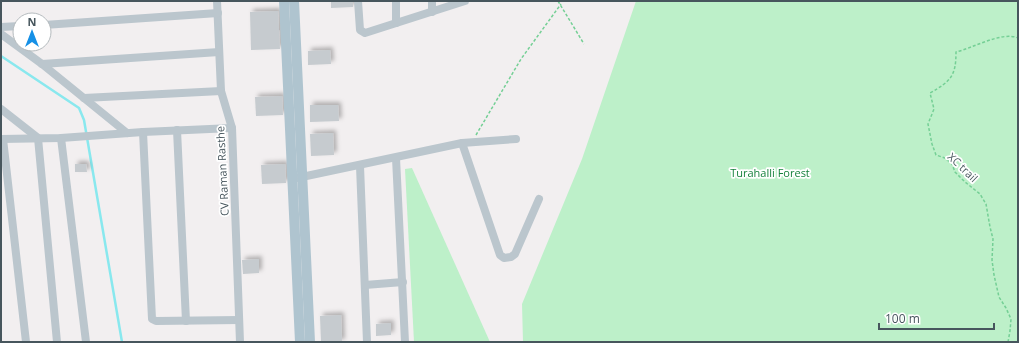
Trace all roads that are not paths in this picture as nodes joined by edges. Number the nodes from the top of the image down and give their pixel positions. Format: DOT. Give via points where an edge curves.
graph roads {
  1 [pos="217,1"];
  2 [pos="284,1"];
  3 [pos="294,1"];
  4 [pos="358,1"];
  5 [pos="396,1"];
  6 [pos="432,1"];
  7 [pos="462,1"];
  8 [pos="432,12"];
  9 [pos="218,13"];
  10 [pos="396,23"];
  11 [pos="52,24"];
  12 [pos="12,27"];
  13 [pos="1,28"];
  14 [pos="1,34"];
  15 [pos="219,52"];
  16 [pos="42,64"];
  17 [pos="221,91"];
  18 [pos="84,98"];
  19 [pos="1,109"];
  20 [pos="232,128"];
  21 [pos="177,130"];
  22 [pos="143,132"];
  23 [pos="127,133"];
  24 [pos="38,138"];
  25 [pos="62,138"];
  26 [pos="2,139"];
  27 [pos="516,139"];
  28 [pos="462,143"];
  29 [pos="396,158"];
  30 [pos="360,166"];
  31 [pos="297,178"];
  32 [pos="539,199"];
  33 [pos="402,282"];
  34 [pos="365,284"];
  35 [pos="239,320"];
  36 [pos="186,322"];
  37 [pos="26,342"];
  38 [pos="57,342"];
  39 [pos="86,342"];
  40 [pos="240,342"];
  41 [pos="300,342"];
  42 [pos="310,342"];
  43 [pos="367,342"];
  44 [pos="405,342"];
  1 -- 9 [label="street, CV Raman Rasthe"];
  2 -- 31 [label="main road"];
  3 -- 31 [label="main road"];
  4 -- 10 [label="street" via="362,33"];
  5 -- 10 [label="street"];
  6 -- 8 [label="street"];
  7 -- 8 [label="street"];
  8 -- 10 [label="street"];
  9 -- 11 [label="street"];
  9 -- 15 [label="street, CV Raman Rasthe"];
  12 -- 13 [label="street"];
  14 -- 16 [label="street"];
  15 -- 16 [label="street"];
  15 -- 17 [label="street, CV Raman Rasthe"];
  16 -- 18 [label="street"];
  17 -- 18 [label="street"];
  17 -- 20 [label="street, CV Raman Rasthe"];
  18 -- 23 [label="street"];
  19 -- 24 [label="street"];
  20 -- 21 [label="street"];
  20 -- 35 [label="street, CV Raman Rasthe"];
  21 -- 22 [label="street"];
  21 -- 36 [label="street"];
  22 -- 23 [label="street"];
  22 -- 36 [label="street" via="151,317 156,321"];
  23 -- 25 [label="street"];
  24 -- 25 [label="street"];
  24 -- 26 [label="street"];
  24 -- 38 [label="street"];
  25 -- 39 [label="street"];
  26 -- 37 [label="street"];
  27 -- 28 [label="street"];
  28 -- 29 [label="street"];
  28 -- 32 [label="street" via="500,255 504,258 511,258 515,254"];
  29 -- 30 [label="street"];
  29 -- 33 [label="street"];
  30 -- 31 [label="street"];
  30 -- 34 [label="street"];
  31 -- 41 [label="main road"];
  31 -- 42 [label="main road"];
  33 -- 34 [label="street"];
  33 -- 44 [label="street"];
  34 -- 43 [label="street"];
  35 -- 36 [label="street"];
  35 -- 40 [label="street, CV Raman Rasthe"];
}
